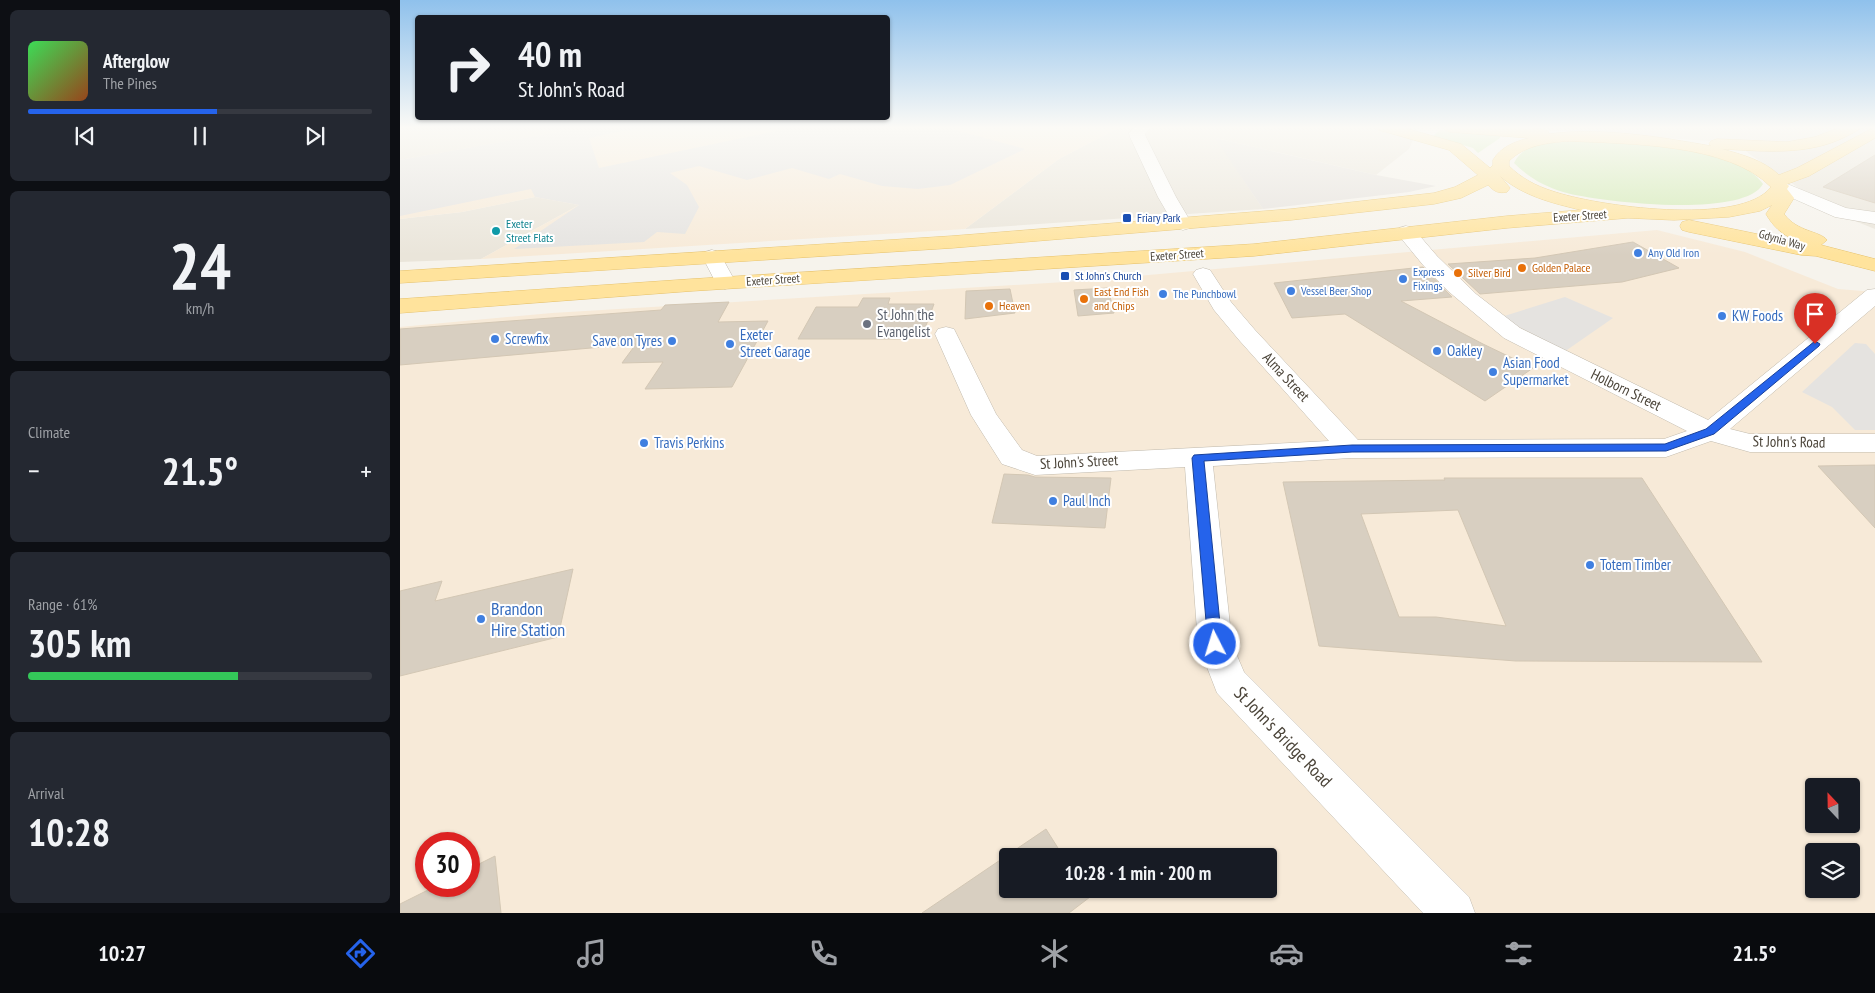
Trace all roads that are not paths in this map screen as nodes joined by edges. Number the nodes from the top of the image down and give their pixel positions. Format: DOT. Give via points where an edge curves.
graph roads {
  1 [pos="1154,170"];
  2 [pos="1491,170"];
  3 [pos="1757,170"];
  4 [pos="1807,170"];
  5 [pos="1495,172"];
  6 [pos="1779,186"];
  7 [pos="1628,212"];
  8 [pos="1688,215"];
  9 [pos="1875,218"];
  10 [pos="1507,222"];
  11 [pos="1183,224"];
  12 [pos="1406,232"];
  13 [pos="1815,250"];
  14 [pos="1875,254"];
  15 [pos="712,256"];
  16 [pos="1875,265"];
  17 [pos="1203,274"];
  18 [pos="400,278"];
  19 [pos="725,283"];
  20 [pos="1875,295"];
  21 [pos="400,306"];
  22 [pos="946,334"];
  23 [pos="1710,432"];
  24 [pos="1875,443"];
  25 [pos="1352,448"];
  26 [pos="1198,458"];
  27 [pos="1453,913"];
  1 -- 11 [label="street"];
  2 -- 5 [label="main road"];
  3 -- 6 [label="main road"];
  4 -- 6 [label="main road"];
  5 -- 7 [label="main road" via="1510,194 1541,205"];
  5 -- 11 [label="main road, Exeter Street" via="1459,192 1427,200"];
  6 -- 8 [label="main road" via="1768,200 1756,206 1717,214"];
  6 -- 9 [label="street" via="1842,213"];
  6 -- 14 [label="main road, Gdynia Way" via="1785,198 1775,214 1784,228 1812,239"];
  7 -- 8 [label="main road"];
  7 -- 10 [label="main road, Exeter Street"];
  8 -- 13 [label="main road, Gdynia Way"];
  10 -- 12 [label="main road, Exeter Street"];
  10 -- 13 [label="main road" via="1699,226"];
  11 -- 15 [label="main road, Exeter Street" via="960,242"];
  12 -- 19 [label="main road, Exeter Street" via="1254,250"];
  12 -- 23 [label="street, Holborn Street" via="1458,291 1512,333"];
  13 -- 16 [label="main road, Gdynia Way"];
  15 -- 18 [label="main road, Exeter Street"];
  15 -- 19 [label="street, Exeter Street"];
  17 -- 25 [label="street, Alma Street" via="1222,305"];
  19 -- 21 [label="main road, Exeter Street"];
  20 -- 23 [label="street"];
  22 -- 26 [label="street, St John's Street" via="984,415 1012,457 1035,466"];
  23 -- 24 [label="street, St John's Road" via="1750,442"];
  23 -- 25 [label="street" via="1666,448"];
  25 -- 26 [label="street"];
  26 -- 27 [label="street, St John's Bridge Road" via="1215,644 1230,682"];
}
